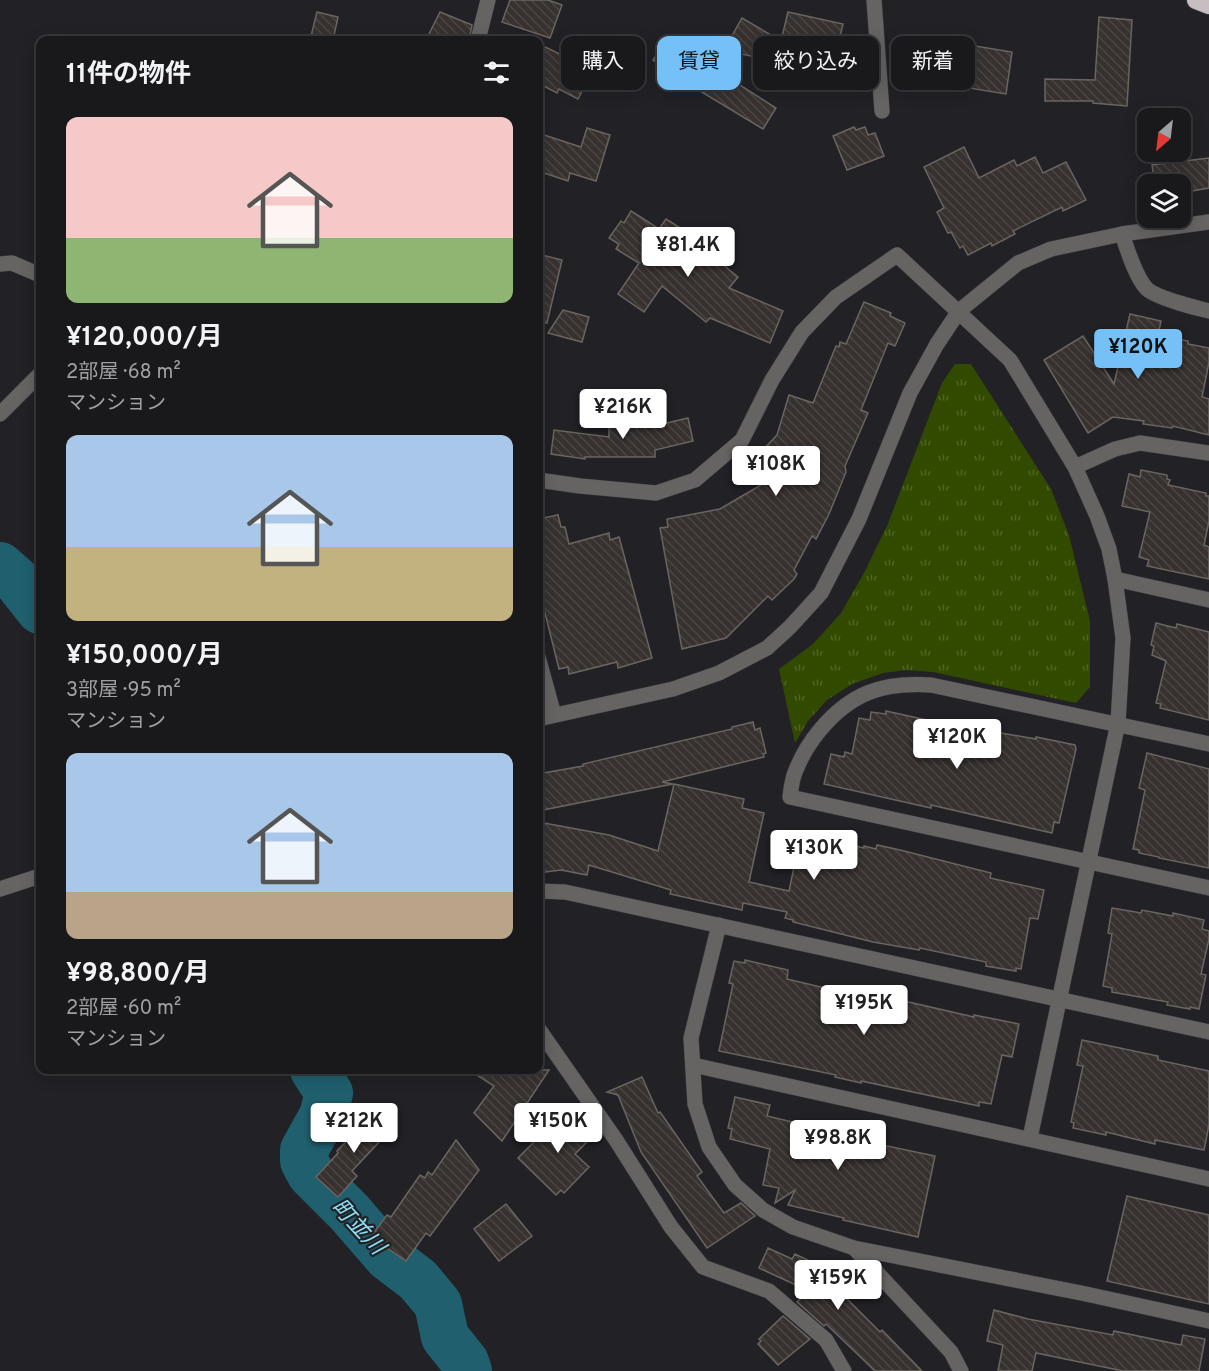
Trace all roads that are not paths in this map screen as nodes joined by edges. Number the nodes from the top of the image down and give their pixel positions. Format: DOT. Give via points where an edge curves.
graph roads {
  1 [pos="488,0"];
  2 [pos="874,0"];
  3 [pos="1196,0"];
  4 [pos="1209,5"];
  5 [pos="479,36"];
  6 [pos="882,111"];
  7 [pos="1209,222"];
  8 [pos="1122,234"];
  9 [pos="0,264"];
  10 [pos="36,273"];
  11 [pos="959,311"];
  12 [pos="1209,311"];
  13 [pos="36,378"];
  14 [pos="0,414"];
  15 [pos="1209,453"];
  16 [pos="1075,467"];
  17 [pos="543,481"];
  18 [pos="1115,579"];
  19 [pos="1209,600"];
  20 [pos="543,675"];
  21 [pos="554,715"];
  22 [pos="543,718"];
  23 [pos="1118,723"];
  24 [pos="1209,744"];
  25 [pos="1090,862"];
  26 [pos="36,877"];
  27 [pos="1209,888"];
  28 [pos="0,889"];
  29 [pos="543,891"];
  30 [pos="718,925"];
  31 [pos="1061,1000"];
  32 [pos="1209,1032"];
  33 [pos="543,1035"];
  34 [pos="693,1065"];
  35 [pos="1030,1138"];
  36 [pos="1209,1179"];
  37 [pos="854,1248"];
  38 [pos="1209,1321"];
  39 [pos="844,1371"];
  40 [pos="961,1371"];
  1 -- 5 [label="street"];
  2 -- 6 [label="street"];
  3 -- 4 [label="highway"];
  7 -- 8 [label="street"];
  8 -- 11 [label="street" via="1052,249 1018,263"];
  8 -- 12 [label="street" via="1132,264 1148,290"];
  9 -- 10 [label="street" via="12,263"];
  11 -- 16 [label="street" via="1010,360"];
  11 -- 17 [label="street" via="897,255 836,297 802,332 742,440 695,480 656,493"];
  11 -- 21 [label="street" via="910,393 859,519 821,593 790,627 767,648 719,673 673,689"];
  13 -- 14 [label="street"];
  15 -- 16 [label="street" via="1140,443 1115,449"];
  16 -- 18 [label="street" via="1109,549"];
  18 -- 19 [label="street"];
  18 -- 23 [label="street" via="1123,638"];
  20 -- 21 [label="street"];
  21 -- 22 [label="street"];
  23 -- 24 [label="street"];
  23 -- 25 [label="street"];
  23 -- 25 [label="street" via="931,684 907,683 854,698 835,712 809,744 795,771 790,797"];
  25 -- 27 [label="street"];
  25 -- 31 [label="street"];
  26 -- 28 [label="street"];
  29 -- 30 [label="street" via="565,892"];
  30 -- 31 [label="street"];
  30 -- 34 [label="street" via="692,1038"];
  31 -- 32 [label="street"];
  31 -- 35 [label="street"];
  33 -- 39 [label="street" via="671,1227 703,1267 770,1291 825,1340"];
  34 -- 35 [label="street"];
  34 -- 37 [label="street" via="695,1104 709,1147 735,1185 763,1210 793,1227"];
  35 -- 36 [label="street"];
  37 -- 38 [label="street"];
  37 -- 40 [label="street" via="951,1352"];
}
